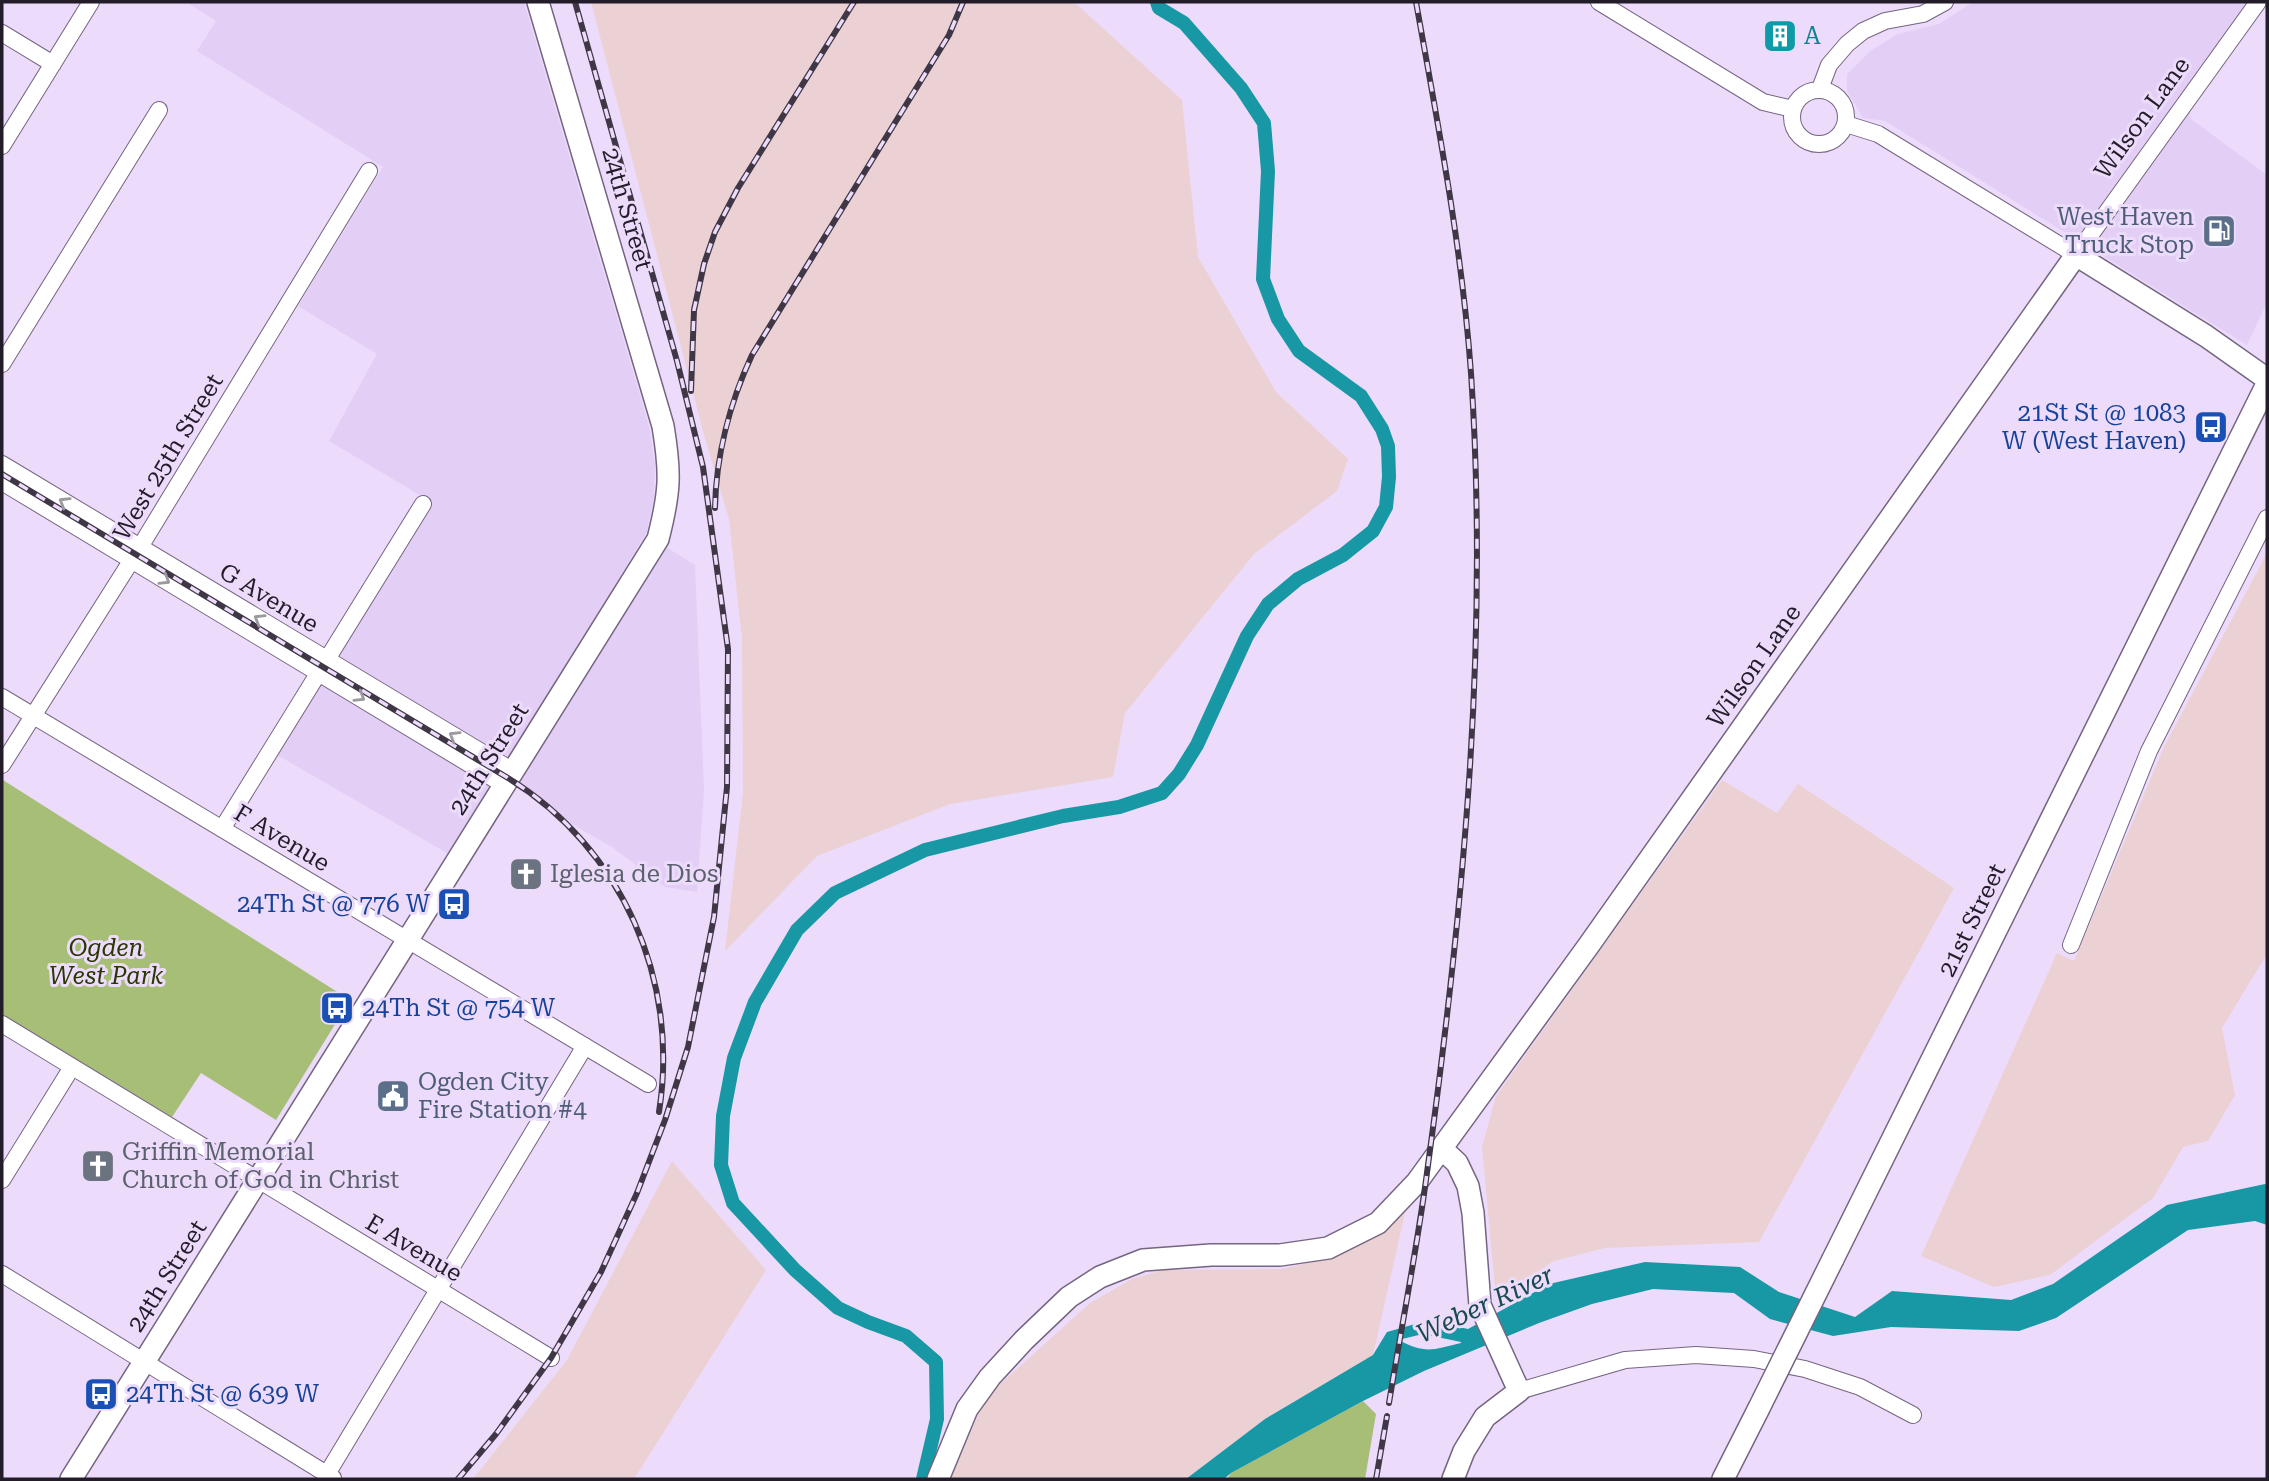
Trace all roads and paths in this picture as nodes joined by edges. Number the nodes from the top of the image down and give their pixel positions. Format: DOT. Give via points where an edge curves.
graph roads {
  1 [pos="91,2"];
  2 [pos="538,2"];
  3 [pos="1599,2"];
  4 [pos="1945,2"];
  5 [pos="2258,2"];
  6 [pos="2,33"];
  7 [pos="53,64"];
  8 [pos="1820,89"];
  9 [pos="1793,108"];
  10 [pos="159,110"];
  11 [pos="1846,124"];
  12 [pos="2,146"];
  13 [pos="369,171"];
  14 [pos="2076,255"];
  15 [pos="2,364"];
  16 [pos="2267,381"];
  17 [pos="2,464"];
  18 [pos="2,482"];
  19 [pos="423,504"];
  20 [pos="2267,518"];
  21 [pos="136,554"];
  22 [pos="322,665"];
  23 [pos="2,697"];
  24 [pos="33,715"];
  25 [pos="2,765"];
  26 [pos="508,778"];
  27 [pos="222,829"];
  28 [pos="408,940"];
  29 [pos="2071,945"];
  30 [pos="2,1024"];
  31 [pos="585,1046"];
  32 [pos="72,1067"];
  33 [pos="648,1084"];
  34 [pos="1442,1149"];
  35 [pos="2,1180"];
  36 [pos="258,1180"];
  37 [pos="2,1274"];
  38 [pos="437,1289"];
  39 [pos="551,1358"];
  40 [pos="144,1362"];
  41 [pos="1519,1391"];
  42 [pos="1913,1415"];
  43 [pos="331,1477"];
  44 [pos="71,1479"];
  45 [pos="938,1479"];
  46 [pos="1453,1479"];
  47 [pos="1723,1479"];
  1 -- 7 [label="street"];
  2 -- 26 [label="main road, 24th Street" via="652,387 670,467 658,539"];
  3 -- 9 [label="street" via="1763,102"];
  4 -- 8 [label="street" via="1923,14 1885,21 1863,31 1829,65"];
  5 -- 14 [label="street, Wilson Lane"];
  6 -- 7 [label="street"];
  7 -- 12 [label="street"];
  8 -- 9 [label="street" via="1801,96"];
  8 -- 11 [label="street" via="1839,98"];
  9 -- 11 [label="street" via="1796,132 1811,144 1830,142"];
  10 -- 15 [label="street"];
  11 -- 14 [label="street" via="1878,134"];
  13 -- 21 [label="street, West 25th Street"];
  14 -- 16 [label="main road" via="2206,336"];
  14 -- 34 [label="main road, Wilson Lane"];
  16 -- 47 [label="main road, 21st Street, bridge"];
  21 -- 17 [label="street, G Avenue, one-way"];
  18 -- 21 [label="street, G Avenue"];
  19 -- 22 [label="street"];
  20 -- 29 [label="street" via="2149,751"];
  21 -- 22 [label="street, G Avenue"];
  21 -- 24 [label="street, West 25th Street"];
  22 -- 26 [label="street, G Avenue"];
  22 -- 27 [label="street"];
  23 -- 24 [label="street, F Avenue"];
  24 -- 25 [label="street, West 25th Street"];
  24 -- 27 [label="street, F Avenue"];
  26 -- 28 [label="main road, 24th Street"];
  27 -- 28 [label="street, F Avenue"];
  28 -- 31 [label="street, F Avenue"];
  28 -- 36 [label="main road, 24th Street"];
  30 -- 32 [label="street, E Avenue"];
  31 -- 33 [label="street, F Avenue"];
  31 -- 38 [label="street"];
  32 -- 35 [label="street"];
  32 -- 36 [label="street, E Avenue"];
  34 -- 41 [label="main road" via="1457,1163 1468,1186 1480,1306"];
  34 -- 45 [label="main road, Wilson Lane" via="1378,1223 1328,1248 1280,1255 1143,1260 1100,1277 1069,1297 990,1377 967,1409"];
  36 -- 38 [label="street, E Avenue"];
  36 -- 40 [label="main road, 24th Street"];
  37 -- 40 [label="street"];
  38 -- 39 [label="street, E Avenue"];
  38 -- 43 [label="street"];
  40 -- 43 [label="street"];
  40 -- 44 [label="main road, 24th Street"];
  41 -- 42 [label="street" via="1625,1360 1731,1357 1805,1369 1860,1387"];
  41 -- 46 [label="main road" via="1485,1417"];
}
